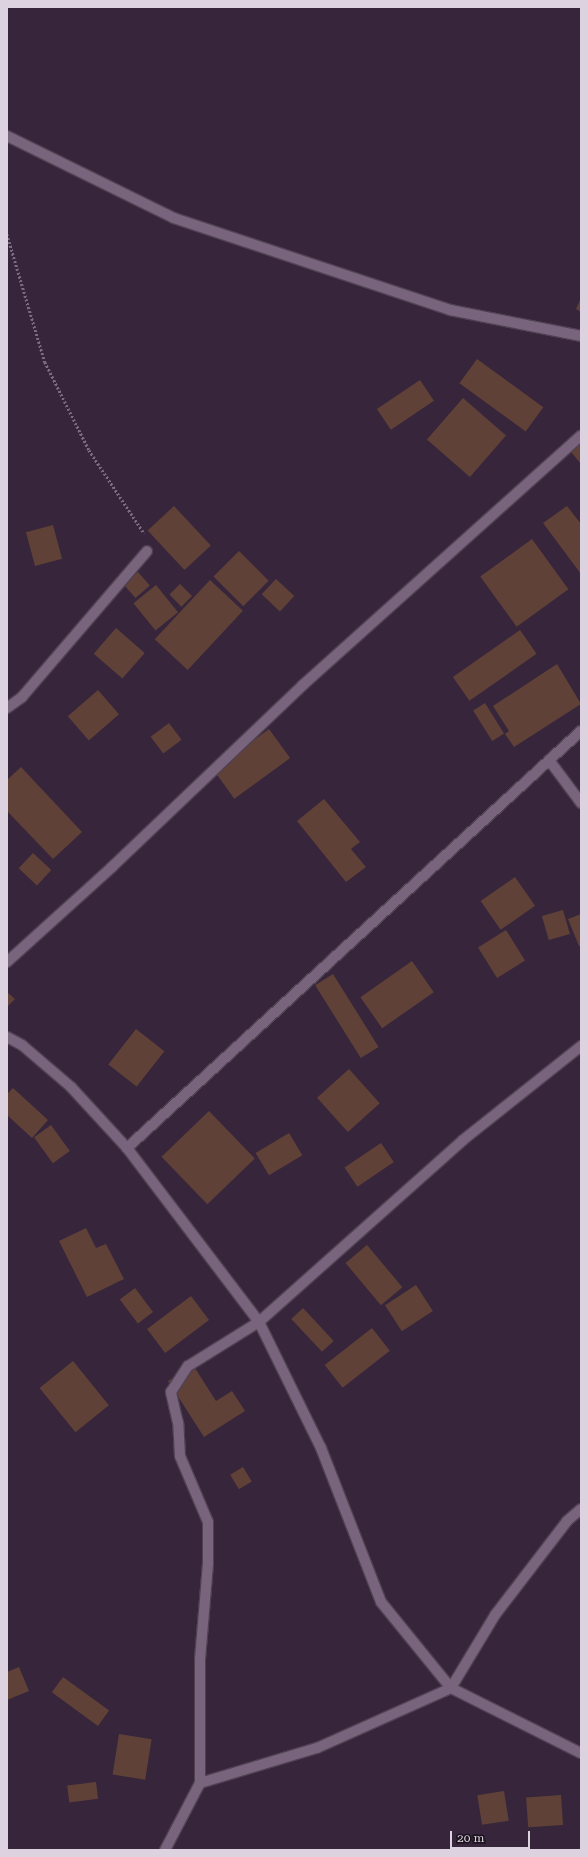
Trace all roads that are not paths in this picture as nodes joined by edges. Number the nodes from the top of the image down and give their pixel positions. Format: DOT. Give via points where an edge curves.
graph roads {
  1 [pos="7,136"];
  2 [pos="581,336"];
  3 [pos="581,436"];
  4 [pos="148,551"];
  5 [pos="7,708"];
  6 [pos="581,731"];
  7 [pos="550,760"];
  8 [pos="581,803"];
  9 [pos="7,962"];
  10 [pos="7,1037"];
  11 [pos="581,1046"];
  12 [pos="127,1148"];
  13 [pos="259,1322"];
  14 [pos="581,1509"];
  15 [pos="451,1688"];
  16 [pos="581,1753"];
  17 [pos="200,1783"];
  18 [pos="165,1850"];
  1 -- 2 [label="street" via="174,218 450,310"];
  3 -- 9 [label="street" via="303,685 112,867"];
  4 -- 5 [label="street" via="32,685"];
  6 -- 7 [label="street"];
  7 -- 8 [label="street"];
  7 -- 12 [label="street"];
  10 -- 12 [label="street" via="22,1045 70,1087"];
  11 -- 13 [label="street" via="463,1140"];
  12 -- 13 [label="street"];
  13 -- 15 [label="street" via="321,1448 381,1602"];
  13 -- 17 [label="street" via="188,1366 171,1392 178,1423 180,1456 208,1522 208,1563 200,1659"];
  14 -- 15 [label="street" via="567,1521 495,1615"];
  15 -- 16 [label="street"];
  15 -- 17 [label="street" via="317,1748"];
  17 -- 18 [label="street"];
}
